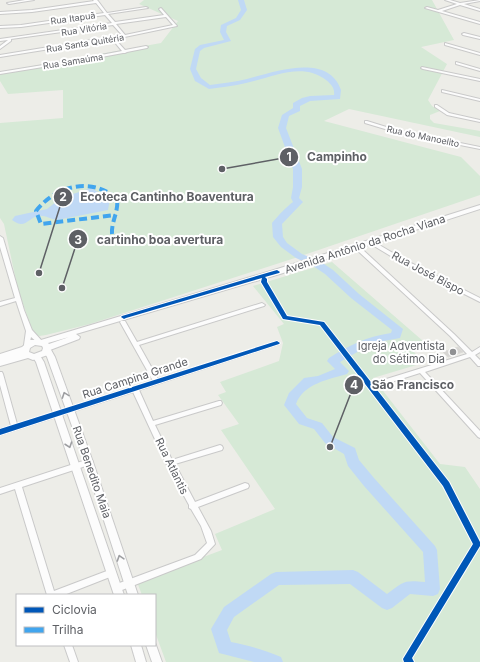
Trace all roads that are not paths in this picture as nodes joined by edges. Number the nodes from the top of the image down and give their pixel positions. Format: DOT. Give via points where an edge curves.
graph roads {
  1 [pos="32,0"];
  2 [pos="448,0"];
  3 [pos="480,0"];
  4 [pos="96,1"];
  5 [pos="9,2"];
  6 [pos="460,4"];
  7 [pos="146,8"];
  8 [pos="427,8"];
  9 [pos="161,10"];
  10 [pos="480,10"];
  11 [pos="439,11"];
  12 [pos="0,13"];
  13 [pos="11,13"];
  14 [pos="106,14"];
  15 [pos="167,16"];
  16 [pos="480,23"];
  17 [pos="115,24"];
  18 [pos="0,27"];
  19 [pos="464,34"];
  20 [pos="124,36"];
  21 [pos="113,38"];
  22 [pos="480,38"];
  23 [pos="0,40"];
  24 [pos="10,40"];
  25 [pos="446,44"];
  26 [pos="146,47"];
  27 [pos="0,48"];
  28 [pos="125,52"];
  29 [pos="480,54"];
  30 [pos="0,56"];
  31 [pos="457,63"];
  32 [pos="423,68"];
  33 [pos="480,70"];
  34 [pos="0,73"];
  35 [pos="480,80"];
  36 [pos="443,91"];
  37 [pos="480,100"];
  38 [pos="436,106"];
  39 [pos="480,120"];
  40 [pos="366,122"];
  41 [pos="480,148"];
  42 [pos="480,207"];
  43 [pos="480,212"];
  44 [pos="0,238"];
  45 [pos="376,245"];
  46 [pos="360,250"];
  47 [pos="317,261"];
  48 [pos="7,265"];
  49 [pos="0,267"];
  50 [pos="278,273"];
  51 [pos="17,299"];
  52 [pos="480,300"];
  53 [pos="0,304"];
  54 [pos="262,305"];
  55 [pos="123,322"];
  56 [pos="29,330"];
  57 [pos="277,343"];
  58 [pos="136,344"];
  59 [pos="44,346"];
  60 [pos="26,349"];
  61 [pos="480,349"];
  62 [pos="471,355"];
  63 [pos="0,356"];
  64 [pos="36,356"];
  65 [pos="0,363"];
  66 [pos="480,364"];
  67 [pos="421,371"];
  68 [pos="0,374"];
  69 [pos="156,381"];
  70 [pos="382,383"];
  71 [pos="135,388"];
  72 [pos="219,404"];
  73 [pos="70,409"];
  74 [pos="58,413"];
  75 [pos="151,424"];
  76 [pos="15,427"];
  77 [pos="0,432"];
  78 [pos="480,435"];
  79 [pos="220,448"];
  80 [pos="89,462"];
  81 [pos="170,463"];
  82 [pos="76,466"];
  83 [pos="18,485"];
  84 [pos="245,486"];
  85 [pos="0,491"];
  86 [pos="192,506"];
  87 [pos="112,573"];
  88 [pos="128,584"];
  89 [pos="118,592"];
  90 [pos="53,594"];
  91 [pos="56,594"];
  92 [pos="133,594"];
  93 [pos="68,646"];
  94 [pos="136,646"];
  95 [pos="151,646"];
  96 [pos="74,662"];
  97 [pos="141,662"];
  98 [pos="158,662"];
  1 -- 5 [label="street"];
  2 -- 6 [label="street"];
  3 -- 6 [label="street"];
  4 -- 13 [label="street"];
  4 -- 14 [label="street"];
  5 -- 13 [label="street"];
  6 -- 10 [label="street"];
  6 -- 11 [label="street"];
  7 -- 14 [label="street, Rua Itapuã"];
  8 -- 11 [label="street"];
  9 -- 15 [label="street"];
  11 -- 16 [label="street"];
  12 -- 13 [label="street"];
  14 -- 17 [label="street"];
  14 -- 18 [label="street, Rua Itapuã"];
  15 -- 17 [label="street, Rua Vitória"];
  15 -- 20 [label="street, Rua Santa Quitéria" via="175,25 170,28"];
  17 -- 20 [label="street"];
  17 -- 24 [label="street, Rua Vitória"];
  19 -- 22 [label="street"];
  20 -- 21 [label="street, Rua Santa Quitéria"];
  21 -- 28 [label="street"];
  21 -- 30 [label="street, Rua Santa Quitéria"];
  23 -- 24 [label="street, Rua Vitória"];
  24 -- 27 [label="street"];
  25 -- 29 [label="street"];
  26 -- 28 [label="street, Rua Samaúma"];
  28 -- 34 [label="street, Rua Samaúma"];
  31 -- 33 [label="street"];
  32 -- 35 [label="street"];
  36 -- 37 [label="street"];
  38 -- 39 [label="street" via="448,114"];
  40 -- 41 [label="street, Rua do Manoelito" via="395,131"];
  42 -- 47 [label="main road, Avenida Antônio da Rocha Viana"];
  43 -- 45 [label="main road, Avenida Antônio da Rocha Viana"];
  44 -- 48 [label="street"];
  45 -- 46 [label="main road, Avenida Antônio da Rocha Viana"];
  45 -- 52 [label="street, Rua José Bispo"];
  46 -- 47 [label="main road, Avenida Antônio da Rocha Viana"];
  46 -- 62 [label="street"];
  47 -- 50 [label="main road, Avenida Antônio da Rocha Viana"];
  48 -- 49 [label="street"];
  48 -- 51 [label="street"];
  50 -- 55 [label="main road, Avenida Antônio da Rocha Viana"];
  50 -- 59 [label="main road, Avenida Antônio da Rocha Viana"];
  51 -- 53 [label="street"];
  51 -- 56 [label="street"];
  54 -- 58 [label="street"];
  55 -- 58 [label="street"];
  55 -- 59 [label="main road, Avenida Antônio da Rocha Viana"];
  56 -- 59 [label="street"];
  56 -- 60 [label="street"];
  57 -- 69 [label="street, Rua Campina Grande"];
  58 -- 69 [label="street"];
  59 -- 60 [label="main road" via="33,342"];
  59 -- 64 [label="main road" via="45,353"];
  73 -- 59 [label="street, Rua Benedito Maia, one-way" via="51,357"];
  60 -- 63 [label="main road"];
  60 -- 64 [label="main road"];
  60 -- 65 [label="main road"];
  61 -- 62 [label="street"];
  62 -- 66 [label="street"];
  62 -- 67 [label="street"];
  64 -- 74 [label="street, Rua Benedito Maia"];
  67 -- 70 [label="street"];
  67 -- 78 [label="street"];
  68 -- 76 [label="street"];
  69 -- 71 [label="street, Rua Campina Grande"];
  71 -- 73 [label="street, Rua Campina Grande"];
  71 -- 75 [label="street, Rua Atlantis"];
  72 -- 75 [label="street"];
  73 -- 74 [label="street, Rua Campina Grande"];
  73 -- 80 [label="street, Rua Benedito Maia"];
  74 -- 76 [label="street, Rua Campina Grande"];
  74 -- 82 [label="street, Rua Benedito Maia, one-way"];
  75 -- 81 [label="street, Rua Atlantis"];
  76 -- 77 [label="street, Rua Campina Grande"];
  79 -- 81 [label="street"];
  80 -- 82 [label="street"];
  88 -- 80 [label="street, Rua Benedito Maia, one-way"];
  81 -- 86 [label="street, Rua Atlantis"];
  82 -- 83 [label="street"];
  82 -- 87 [label="street, Rua Benedito Maia"];
  83 -- 85 [label="street"];
  83 -- 90 [label="street"];
  84 -- 86 [label="street"];
  86 -- 88 [label="street, Rua Atlantis" via="205,526 211,544 205,552"];
  87 -- 89 [label="street, Rua Benedito Maia"];
  87 -- 91 [label="street"];
  88 -- 89 [label="street"];
  88 -- 92 [label="street, Rua Benedito Maia"];
  93 -- 96 [label="street"];
  94 -- 97 [label="street"];
  95 -- 98 [label="street"];
}
